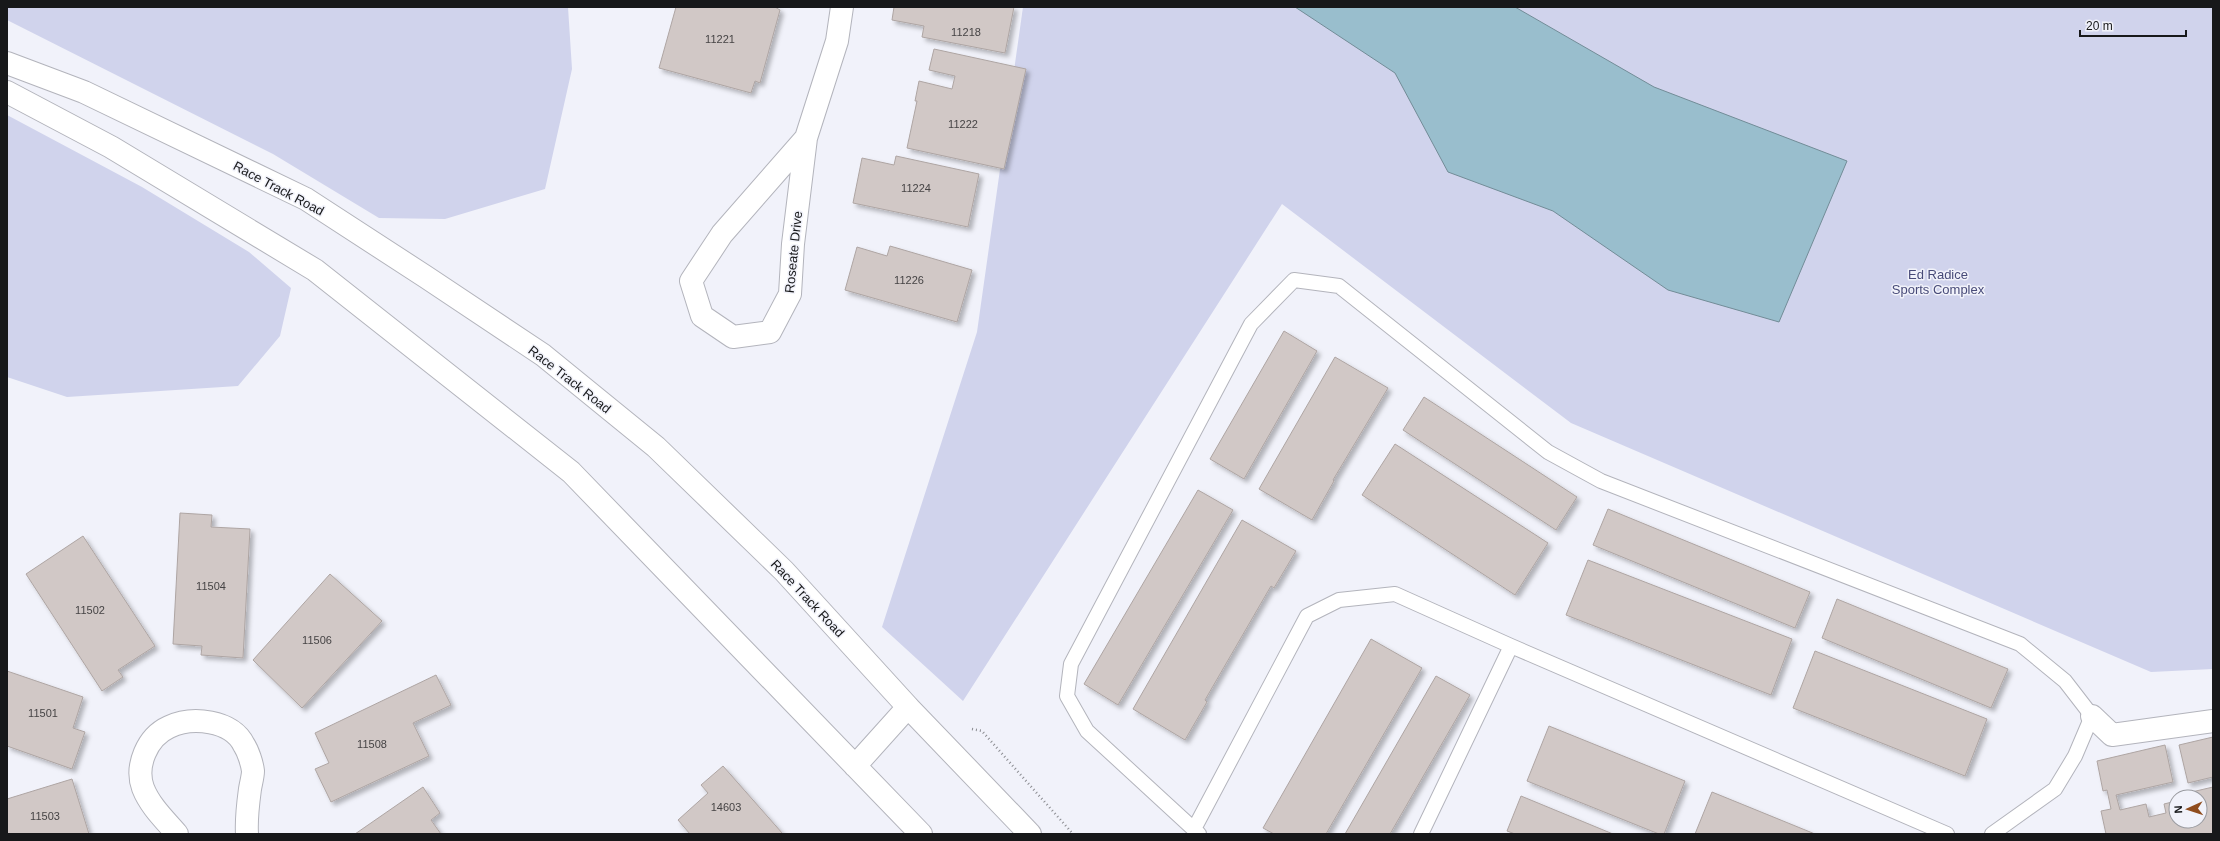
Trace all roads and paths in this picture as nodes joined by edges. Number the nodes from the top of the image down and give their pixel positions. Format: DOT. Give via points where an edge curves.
graph roads {
  1 [pos="842,7"];
  2 [pos="7,63"];
  3 [pos="7,92"];
  4 [pos="806,138"];
  5 [pos="1511,646"];
  6 [pos="908,707"];
  7 [pos="2092,716"];
  8 [pos="2213,721"];
  9 [pos="855,766"];
  10 [pos="1196,832"];
  11 [pos="1424,833"];
  12 [pos="177,834"];
  13 [pos="247,834"];
  14 [pos="921,834"];
  15 [pos="1030,834"];
  16 [pos="1947,834"];
  17 [pos="1992,834"];
  1 -- 4 [label="main road, Roseate Drive" via="837,41"];
  2 -- 6 [label="main road, Race Track Road" via="84,92 306,199 543,355 656,447 784,572"];
  3 -- 9 [label="main road" via="111,147 314,270 520,431 571,472"];
  4 -- 4 [label="main road, Roseate Drive" via="722,234 691,280 702,316 733,337 770,332 790,294 793,244"];
  5 -- 10 [label="lane" via="1395,594 1339,600 1307,616"];
  5 -- 11 [label="lane"];
  5 -- 16 [label="lane"];
  6 -- 9 [label="main road"];
  6 -- 15 [label="main road, Race Track Road"];
  7 -- 8 [label="main road" via="2112,735"];
  7 -- 10 [label="lane" via="2065,681 2020,644 1601,481 1548,452 1339,286 1294,280 1251,324 1071,664 1067,696 1087,730"];
  7 -- 17 [label="lane" via="2075,756 2055,789"];
  9 -- 14 [label="main road"];
  12 -- 13 [label="main road" via="152,806 143,787 140,762 150,743 168,727 190,721 214,723 232,730 244,744 253,771 246,819"];
}
